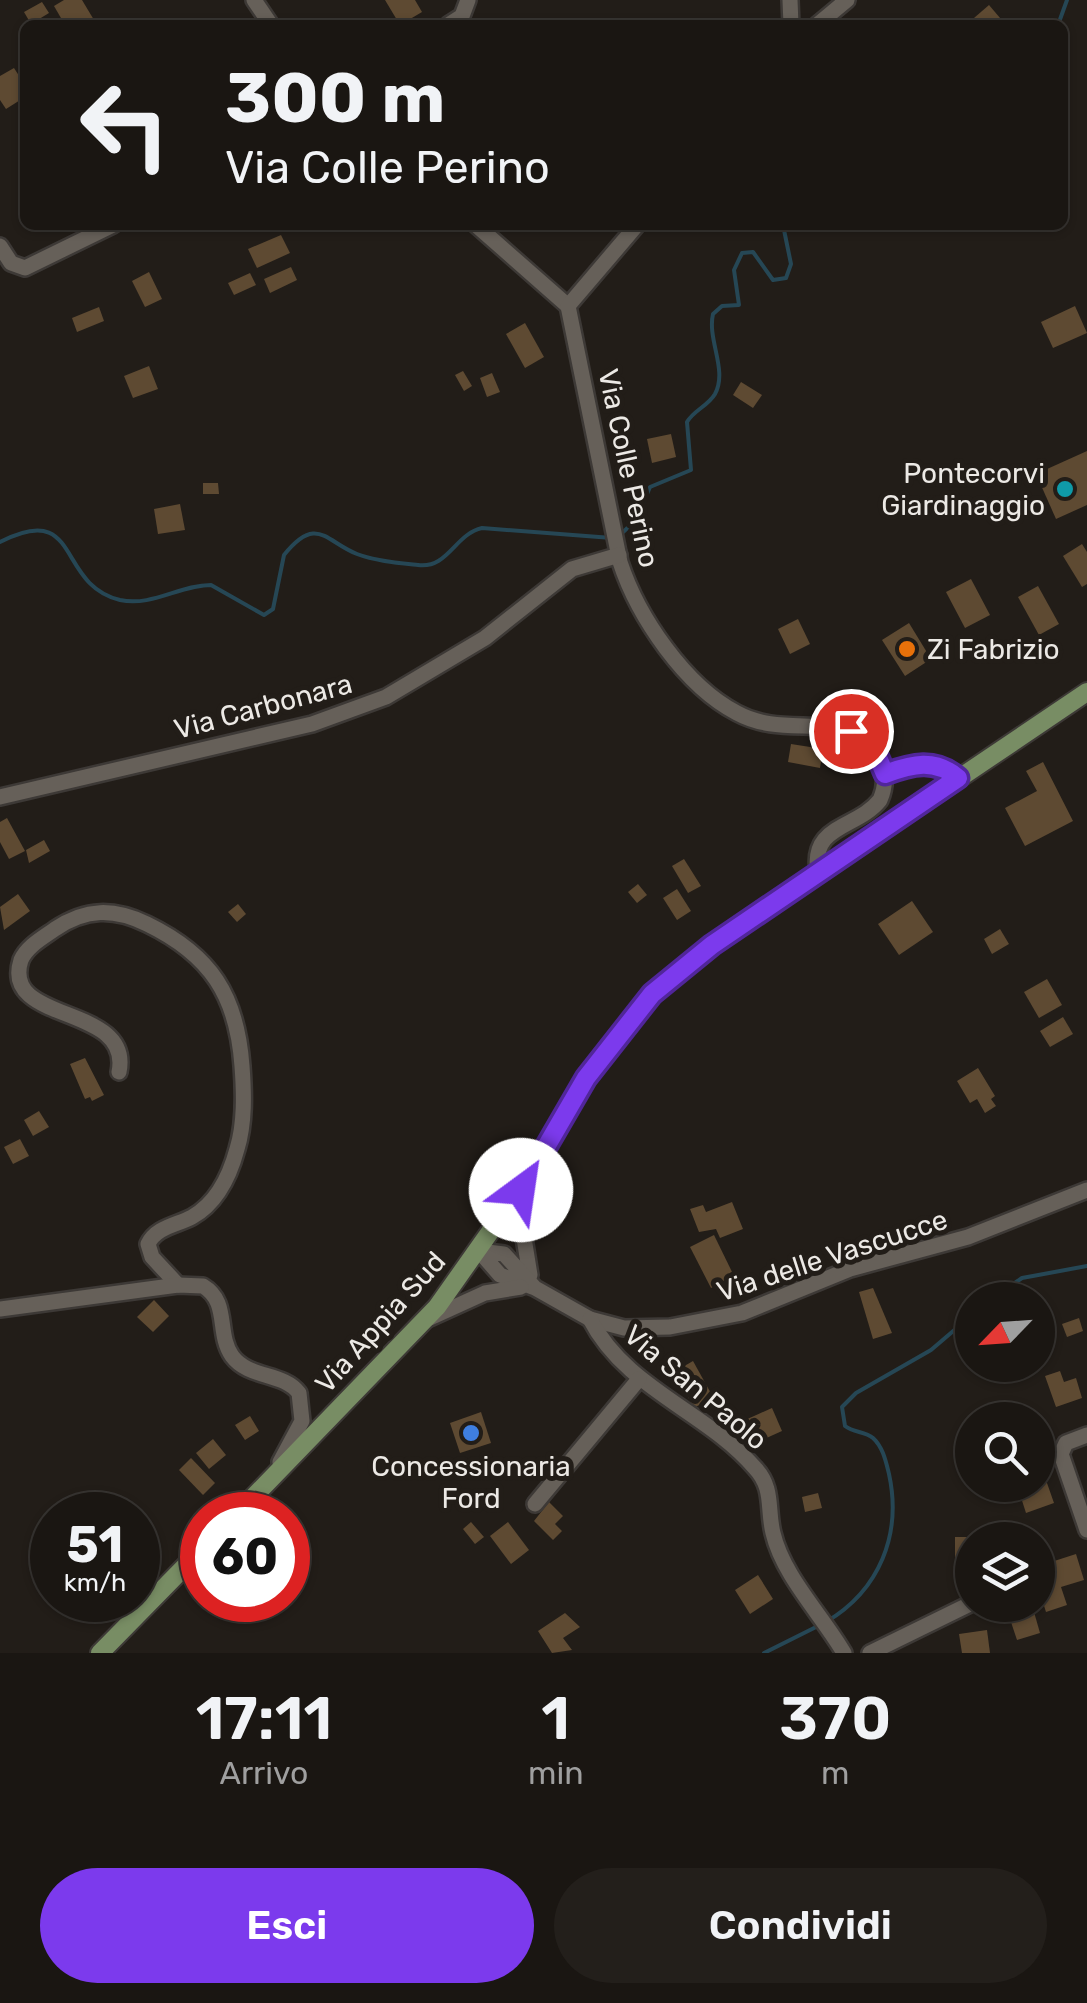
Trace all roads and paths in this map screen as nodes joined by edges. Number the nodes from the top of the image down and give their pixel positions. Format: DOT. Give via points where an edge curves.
graph roads {
  1 [pos="468,0"];
  2 [pos="846,0"];
  3 [pos="454,20"];
  4 [pos="824,20"];
  5 [pos="104,230"];
  6 [pos="482,230"];
  7 [pos="633,230"];
  8 [pos="0,246"];
  9 [pos="568,306"];
  10 [pos="618,552"];
  11 [pos="1087,692"];
  12 [pos="885,774"];
  13 [pos="958,778"];
  14 [pos="0,797"];
  15 [pos="818,872"];
  16 [pos="119,1072"];
  17 [pos="536,1167"];
  18 [pos="1087,1190"];
  19 [pos="479,1251"];
  20 [pos="178,1285"];
  21 [pos="534,1288"];
  22 [pos="0,1309"];
  23 [pos="590,1319"];
  24 [pos="427,1320"];
  25 [pos="639,1379"];
  26 [pos="1087,1435"];
  27 [pos="260,1490"];
  28 [pos="535,1504"];
  29 [pos="1087,1530"];
  30 [pos="180,1571"];
  31 [pos="955,1611"];
  32 [pos="100,1653"];
  33 [pos="844,1653"];
  34 [pos="870,1653"];
  1 -- 3 [label="street"];
  2 -- 4 [label="street"];
  5 -- 8 [label="street" via="26,268 11,263"];
  6 -- 9 [label="street"];
  7 -- 9 [label="street"];
  9 -- 10 [label="street, Via Colle Perino"];
  10 -- 12 [label="street, Via Colle Perino" via="661,638 719,702 767,725 851,731 874,748"];
  10 -- 14 [label="street, Via Carbonara" via="572,569 485,638 386,698 312,724"];
  11 -- 13 [label="main road, Via Appia Sud"];
  12 -- 13 [label="street" via="926,764"];
  12 -- 15 [label="street" via="878,804 821,842"];
  13 -- 15 [label="main road, Via Appia Sud"];
  15 -- 17 [label="main road, Via Appia Sud" via="701,952 644,1002 586,1078"];
  16 -- 20 [label="street" via="118,1048 104,1030 47,1009 20,975 32,946 95,911 126,914 190,949 219,978 235,1015 243,1110 232,1164 206,1207 156,1232 148,1244 152,1258"];
  17 -- 19 [label="main road, Via Appia Sud"];
  17 -- 21 [label="street" via="524,1238"];
  18 -- 23 [label="street, Via delle Vascucce" via="731,1316 640,1329"];
  19 -- 21 [label="street, Via delle Vascucce" via="496,1272"];
  19 -- 24 [label="main road, Via Appia Sud"];
  20 -- 22 [label="street"];
  20 -- 27 [label="street" via="212,1292 234,1358 288,1383 301,1397 298,1430"];
  21 -- 23 [label="street, Via delle Vascucce"];
  21 -- 24 [label="street" via="493,1291"];
  23 -- 25 [label="street, Via San Paolo"];
  24 -- 27 [label="main road, Via Appia Sud"];
  25 -- 28 [label="street"];
  25 -- 33 [label="street, Via San Paolo" via="758,1471 770,1496 778,1547"];
  26 -- 29 [label="street" via="1061,1451"];
  30 -- 32 [label="main road"];
  31 -- 34 [label="street"];
}
